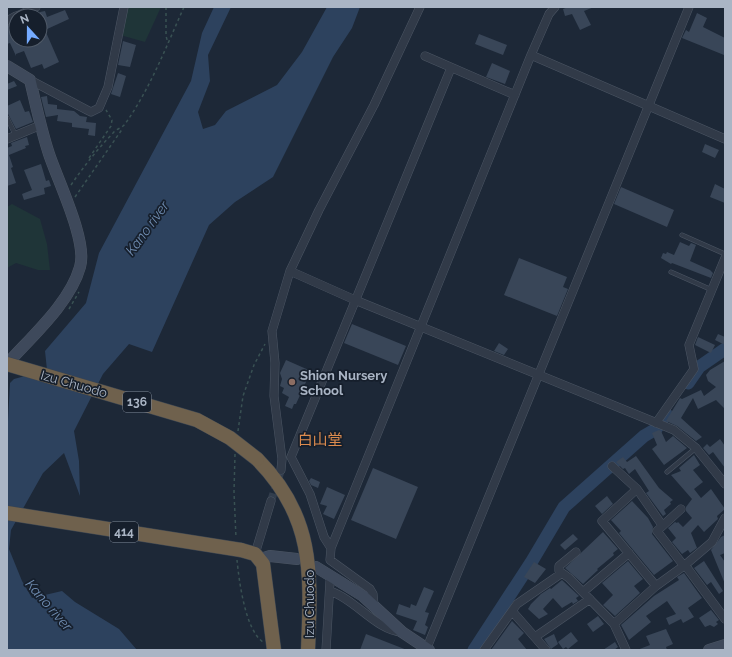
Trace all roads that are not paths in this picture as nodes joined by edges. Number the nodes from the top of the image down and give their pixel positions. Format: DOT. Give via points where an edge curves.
graph roads {
  1 [pos="124,7"];
  2 [pos="420,7"];
  3 [pos="555,7"];
  4 [pos="689,7"];
  5 [pos="531,55"];
  6 [pos="425,56"];
  7 [pos="7,66"];
  8 [pos="451,68"];
  9 [pos="30,80"];
  10 [pos="515,95"];
  11 [pos="649,107"];
  12 [pos="7,118"];
  13 [pos="41,125"];
  14 [pos="16,136"];
  15 [pos="7,139"];
  16 [pos="725,139"];
  17 [pos="682,235"];
  18 [pos="725,254"];
  19 [pos="725,258"];
  20 [pos="290,271"];
  21 [pos="671,272"];
  22 [pos="712,290"];
  23 [pos="355,300"];
  24 [pos="420,326"];
  25 [pos="7,364"];
  26 [pos="7,368"];
  27 [pos="538,374"];
  28 [pos="656,423"];
  29 [pos="696,448"];
  30 [pos="257,461"];
  31 [pos="612,466"];
  32 [pos="281,470"];
  33 [pos="667,472"];
  34 [pos="725,484"];
  35 [pos="637,489"];
  36 [pos="271,501"];
  37 [pos="681,509"];
  38 [pos="7,513"];
  39 [pos="725,518"];
  40 [pos="662,525"];
  41 [pos="332,548"];
  42 [pos="576,552"];
  43 [pos="629,553"];
  44 [pos="258,557"];
  45 [pos="297,559"];
  46 [pos="685,565"];
  47 [pos="316,567"];
  48 [pos="562,573"];
  49 [pos="330,582"];
  50 [pos="656,586"];
  51 [pos="330,591"];
  52 [pos="582,592"];
  53 [pos="590,599"];
  54 [pos="374,606"];
  55 [pos="512,611"];
  56 [pos="725,619"];
  57 [pos="614,624"];
  58 [pos="402,632"];
  59 [pos="535,637"];
  60 [pos="725,645"];
  61 [pos="274,648"];
  62 [pos="305,650"];
  63 [pos="308,650"];
  64 [pos="326,650"];
  65 [pos="427,650"];
  66 [pos="484,650"];
  67 [pos="546,650"];
  68 [pos="626,650"];
  69 [pos="709,650"];
  1 -- 9 [label="street" via="108,87 99,108 90,112"];
  2 -- 20 [label="street" via="374,105"];
  3 -- 5 [label="street" via="549,14"];
  4 -- 11 [label="street"];
  5 -- 10 [label="street"];
  5 -- 11 [label="street"];
  6 -- 8 [label="street"];
  7 -- 9 [label="main road"];
  8 -- 10 [label="street"];
  8 -- 23 [label="street"];
  9 -- 13 [label="main road"];
  10 -- 24 [label="street"];
  11 -- 16 [label="street"];
  11 -- 27 [label="street"];
  12 -- 14 [label="lane"];
  13 -- 14 [label="street"];
  13 -- 25 [label="main road" via="81,240 82,257 71,287 52,314"];
  14 -- 15 [label="street"];
  17 -- 18 [label="lane"];
  19 -- 22 [label="street"];
  20 -- 23 [label="street"];
  20 -- 32 [label="street" via="272,331 275,362 274,396 281,448"];
  21 -- 22 [label="lane"];
  22 -- 28 [label="street" via="689,345 694,369"];
  23 -- 24 [label="street"];
  23 -- 41 [label="street" via="291,457 310,494 324,537"];
  24 -- 27 [label="street"];
  24 -- 41 [label="street"];
  25 -- 30 [label="highway, Izu Chuodo / 136, bridge" via="197,420 230,438"];
  26 -- 30 [label="highway, Izu Chuodo / 136, bridge" via="195,423 228,440"];
  27 -- 28 [label="street"];
  27 -- 65 [label="street"];
  28 -- 29 [label="street" via="679,433"];
  29 -- 33 [label="lane"];
  29 -- 34 [label="street"];
  30 -- 62 [label="highway, Izu Chuodo / 136" via="284,500 300,542 306,580"];
  30 -- 63 [label="highway, Izu Chuodo / 136" via="272,475 286,497 304,541 310,580"];
  31 -- 35 [label="street"];
  35 -- 40 [label="street"];
  35 -- 43 [label="street" via="602,521"];
  36 -- 44 [label="street"];
  37 -- 40 [label="street"];
  38 -- 44 [label="highway, 414, bridge"];
  39 -- 46 [label="street" via="712,542"];
  40 -- 46 [label="street" via="657,531"];
  41 -- 54 [label="street" via="330,560 370,590"];
  42 -- 48 [label="street" via="558,566"];
  43 -- 50 [label="street"];
  43 -- 52 [label="street"];
  44 -- 45 [label="main road"];
  44 -- 61 [label="highway" via="266,571"];
  46 -- 50 [label="street"];
  46 -- 56 [label="street"];
  47 -- 54 [label="main road" via="342,582"];
  48 -- 52 [label="street"];
  48 -- 55 [label="street" via="522,600"];
  49 -- 51 [label="street"];
  50 -- 57 [label="street"];
  51 -- 58 [label="street" via="390,630"];
  51 -- 64 [label="street"];
  52 -- 53 [label="street"];
  53 -- 57 [label="street"];
  53 -- 59 [label="street"];
  54 -- 58 [label="main road"];
  55 -- 59 [label="street"];
  55 -- 66 [label="street"];
  57 -- 68 [label="street"];
  58 -- 65 [label="main road"];
  59 -- 67 [label="street"];
  60 -- 69 [label="main road"];
}
